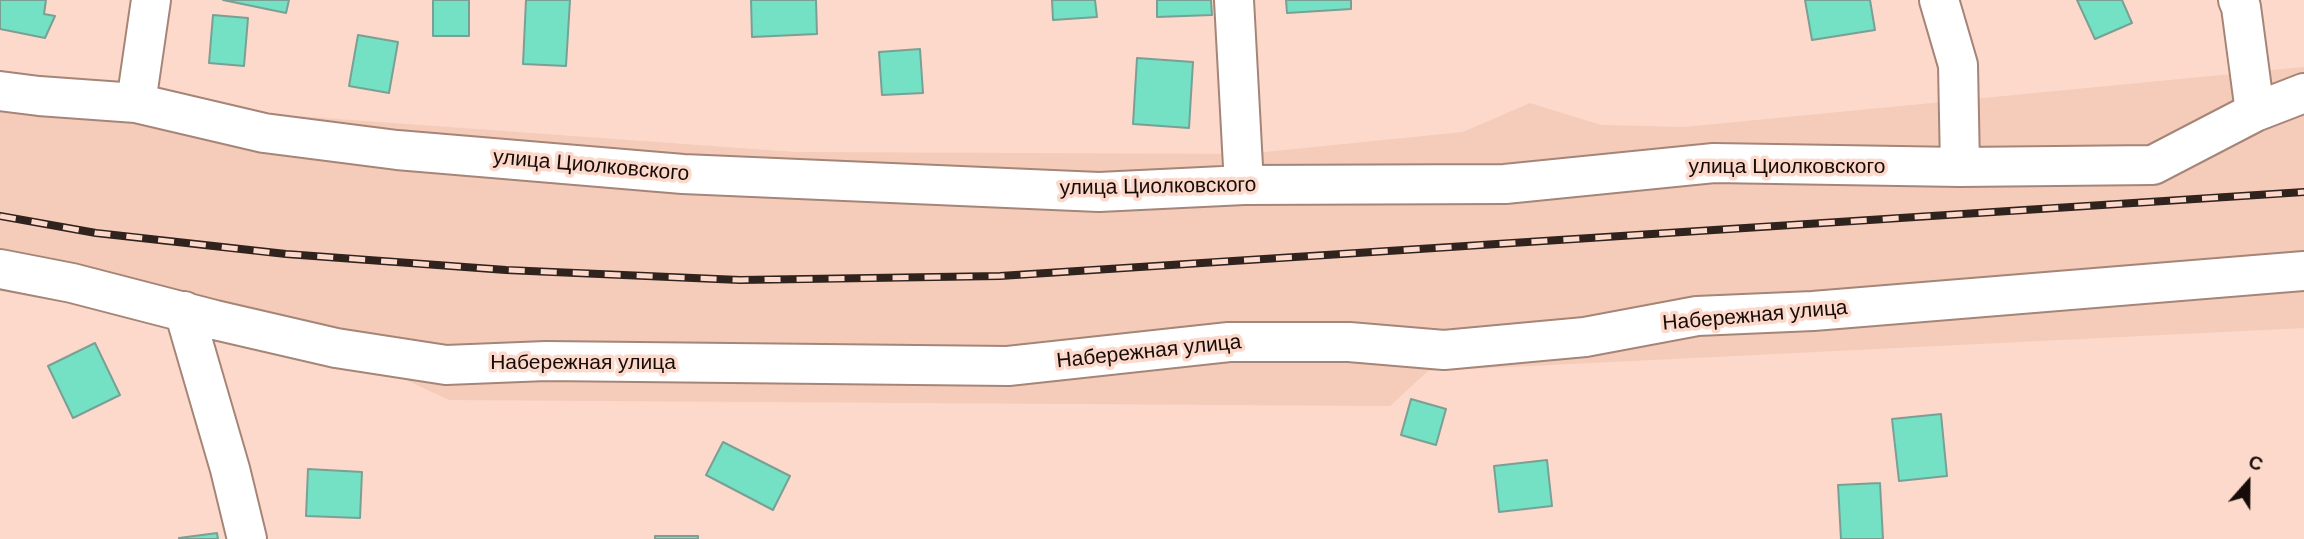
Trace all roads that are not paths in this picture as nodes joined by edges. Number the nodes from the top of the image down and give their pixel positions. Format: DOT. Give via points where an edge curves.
graph roads {
  1 [pos="151,0"];
  2 [pos="1234,0"];
  3 [pos="1939,0"];
  4 [pos="2238,0"];
  5 [pos="0,91"];
  6 [pos="2304,93"];
  7 [pos="135,103"];
  8 [pos="2255,112"];
  9 [pos="1960,167"];
  10 [pos="1244,185"];
  11 [pos="0,269"];
  12 [pos="2304,271"];
  13 [pos="184,311"];
  14 [pos="247,539"];
  1 -- 7 [label="street"];
  2 -- 10 [label="street"];
  3 -- 9 [label="street" via="1958,65"];
  4 -- 8 [label="street"];
  5 -- 7 [label="street, улица Циолковского"];
  6 -- 8 [label="street, улица Циолковского"];
  7 -- 10 [label="street, улица Циолковского" via="264,133 397,150 683,174 1099,192"];
  8 -- 9 [label="street, улица Циолковского" via="2152,165"];
  9 -- 10 [label="street, улица Циолковского" via="1714,163 1505,184"];
  11 -- 13 [label="street, Набережная улица"];
  12 -- 13 [label="street, Набережная улица" via="1812,311 1697,316 1585,337 1444,351 1349,342 1229,342 1008,366 546,361 446,365 336,348"];
  13 -- 14 [label="street"];
}
